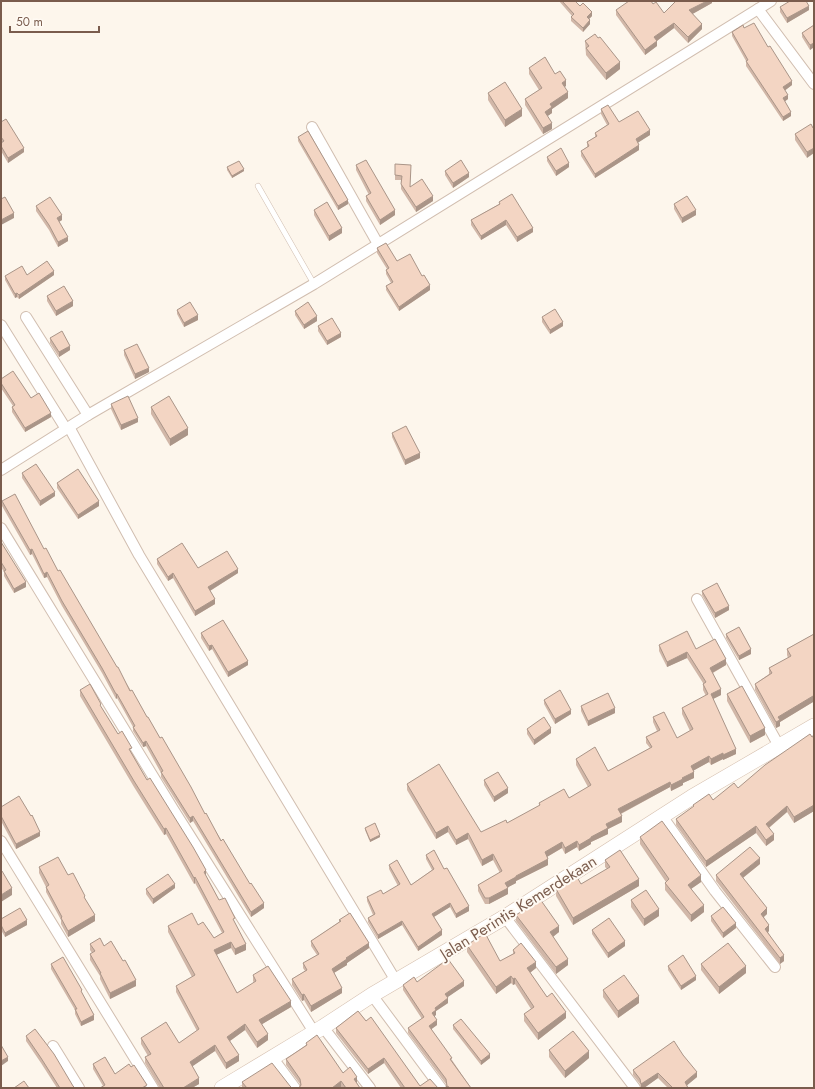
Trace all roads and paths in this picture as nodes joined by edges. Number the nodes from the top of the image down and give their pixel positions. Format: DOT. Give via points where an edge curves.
graph roads {
  1 [pos="771,1"];
  2 [pos="758,9"];
  3 [pos="814,84"];
  4 [pos="312,128"];
  5 [pos="258,186"];
  6 [pos="378,244"];
  7 [pos="314,284"];
  8 [pos="26,317"];
  9 [pos="1,326"];
  10 [pos="88,416"];
  11 [pos="68,428"];
  12 [pos="1,470"];
  13 [pos="1,528"];
  14 [pos="697,599"];
  15 [pos="814,726"];
  16 [pos="779,746"];
  17 [pos="662,816"];
  18 [pos="1,841"];
  19 [pos="505,917"];
  20 [pos="775,967"];
  21 [pos="396,981"];
  22 [pos="372,995"];
  23 [pos="319,1030"];
  24 [pos="53,1046"];
  25 [pos="272,1057"];
  26 [pos="225,1087"];
  27 [pos="79,1088"];
  28 [pos="153,1088"];
  29 [pos="295,1088"];
  30 [pos="370,1088"];
  31 [pos="441,1088"];
  32 [pos="635,1088"];
  1 -- 2 [label="street"];
  2 -- 3 [label="street"];
  2 -- 6 [label="street"];
  4 -- 6 [label="street"];
  5 -- 7 [label="lane"];
  6 -- 7 [label="street"];
  7 -- 10 [label="street"];
  8 -- 10 [label="street"];
  9 -- 11 [label="street"];
  10 -- 11 [label="street"];
  11 -- 12 [label="street"];
  11 -- 21 [label="street" via="139,555"];
  13 -- 23 [label="street" via="173,809"];
  14 -- 16 [label="street"];
  15 -- 16 [label="street, Jalan Perintis Kemerdekaan"];
  16 -- 17 [label="street, Jalan Perintis Kemerdekaan"];
  17 -- 19 [label="street, Jalan Perintis Kemerdekaan"];
  17 -- 20 [label="street" via="715,891"];
  18 -- 28 [label="street"];
  19 -- 21 [label="street, Jalan Perintis Kemerdekaan"];
  19 -- 32 [label="street"];
  21 -- 22 [label="street, Jalan Perintis Kemerdekaan"];
  22 -- 23 [label="street, Jalan Perintis Kemerdekaan"];
  22 -- 31 [label="street"];
  23 -- 25 [label="street, Jalan Perintis Kemerdekaan"];
  23 -- 30 [label="street"];
  24 -- 27 [label="street"];
  25 -- 26 [label="street, Jalan Perintis Kemerdekaan"];
  25 -- 29 [label="street"];
}
